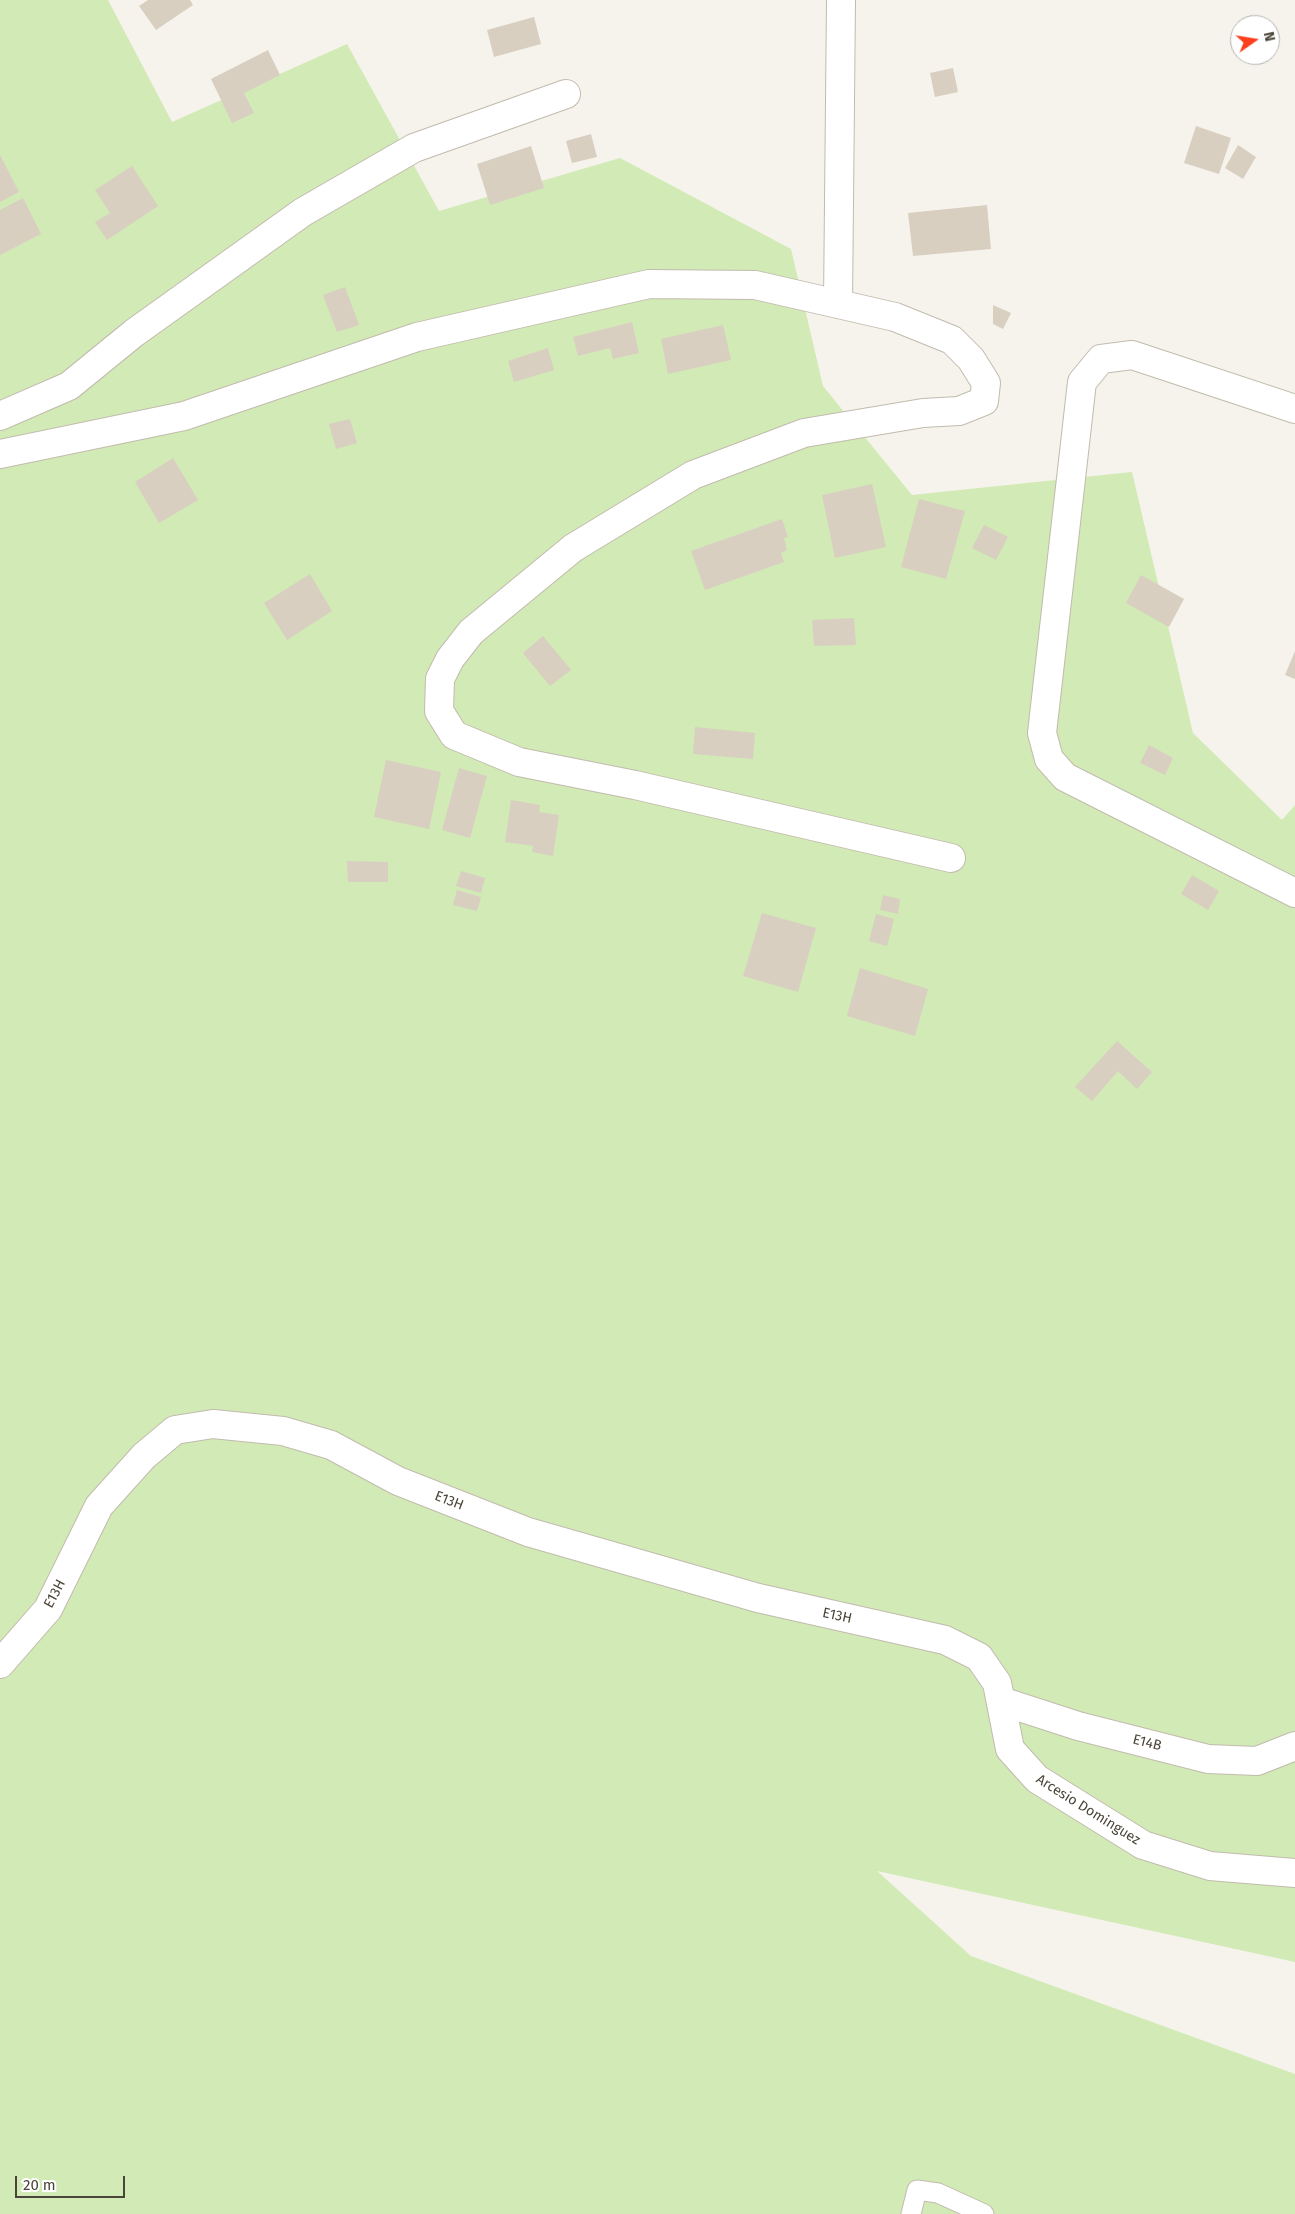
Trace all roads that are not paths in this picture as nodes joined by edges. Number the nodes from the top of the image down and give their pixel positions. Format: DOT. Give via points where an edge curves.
graph roads {
  1 [pos="841,0"];
  2 [pos="566,94"];
  3 [pos="838,304"];
  4 [pos="1295,409"];
  5 [pos="0,416"];
  6 [pos="0,454"];
  7 [pos="951,858"];
  8 [pos="1295,893"];
  9 [pos="0,1664"];
  10 [pos="1001,1701"];
  11 [pos="1295,1746"];
  12 [pos="1295,1873"];
  13 [pos="911,2214"];
  14 [pos="984,2214"];
  1 -- 3 [label="street"];
  2 -- 5 [label="street" via="414,148 303,212 134,333 69,386"];
  3 -- 6 [label="street" via="755,284 649,284 417,337 184,416"];
  3 -- 7 [label="street" via="895,317 952,340 971,359 986,384 984,401 959,411 922,412 804,433 693,475 573,548 471,632 440,678 438,711 454,735 518,762 635,785"];
  4 -- 8 [label="street" via="1132,355 1101,359 1082,382 1042,733 1049,759 1065,777"];
  9 -- 10 [label="street, E13H" via="48,1609 99,1506 144,1456 175,1430 213,1424 283,1431 331,1445 398,1481 528,1532 758,1598 945,1640 979,1657"];
  10 -- 11 [label="street, E14B" via="1078,1726 1208,1759 1257,1760"];
  10 -- 12 [label="street, Arcesio Dominguez" via="1010,1749 1037,1779 1143,1845 1210,1866"];
  13 -- 14 [label="lane" via="917,2190 938,2193"];
}
